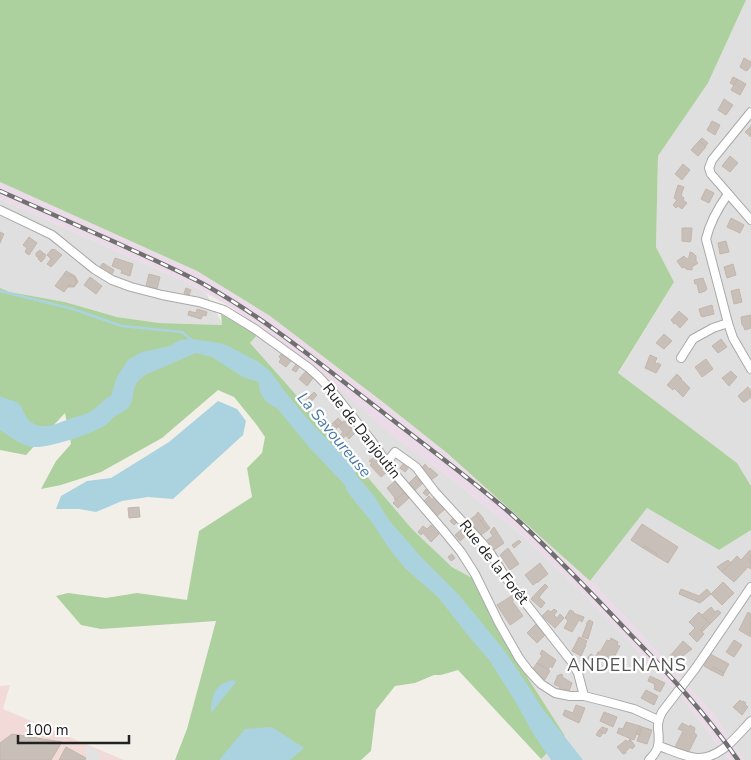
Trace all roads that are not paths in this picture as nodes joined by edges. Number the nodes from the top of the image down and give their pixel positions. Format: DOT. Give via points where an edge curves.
graph roads {
  1 [pos="751,112"];
  2 [pos="728,194"];
  3 [pos="0,210"];
  4 [pos="751,220"];
  5 [pos="728,323"];
  6 [pos="681,358"];
  7 [pos="751,370"];
  8 [pos="386,462"];
  9 [pos="751,587"];
  10 [pos="584,696"];
  11 [pos="658,720"];
  12 [pos="751,721"];
  13 [pos="658,747"];
  14 [pos="649,760"];
  1 -- 2 [label="street" via="709,168"];
  2 -- 4 [label="street"];
  2 -- 5 [label="street" via="715,214 706,239"];
  3 -- 8 [label="street, Rue de Danjoutin" via="52,235 94,270 112,280 217,307 255,329 320,377"];
  5 -- 6 [label="street" via="693,339"];
  5 -- 7 [label="street" via="732,338"];
  8 -- 10 [label="street, Rue de Danjoutin" via="469,563 499,623 528,670 555,693"];
  8 -- 10 [label="street, Rue de la Forêt" via="395,452 416,467 483,544 571,661"];
  9 -- 11 [label="street"];
  10 -- 11 [label="street, Rue de Danjoutin" via="634,709"];
  11 -- 13 [label="street"];
  12 -- 13 [label="street" via="726,747 707,757 695,758"];
  13 -- 14 [label="street"];
}
